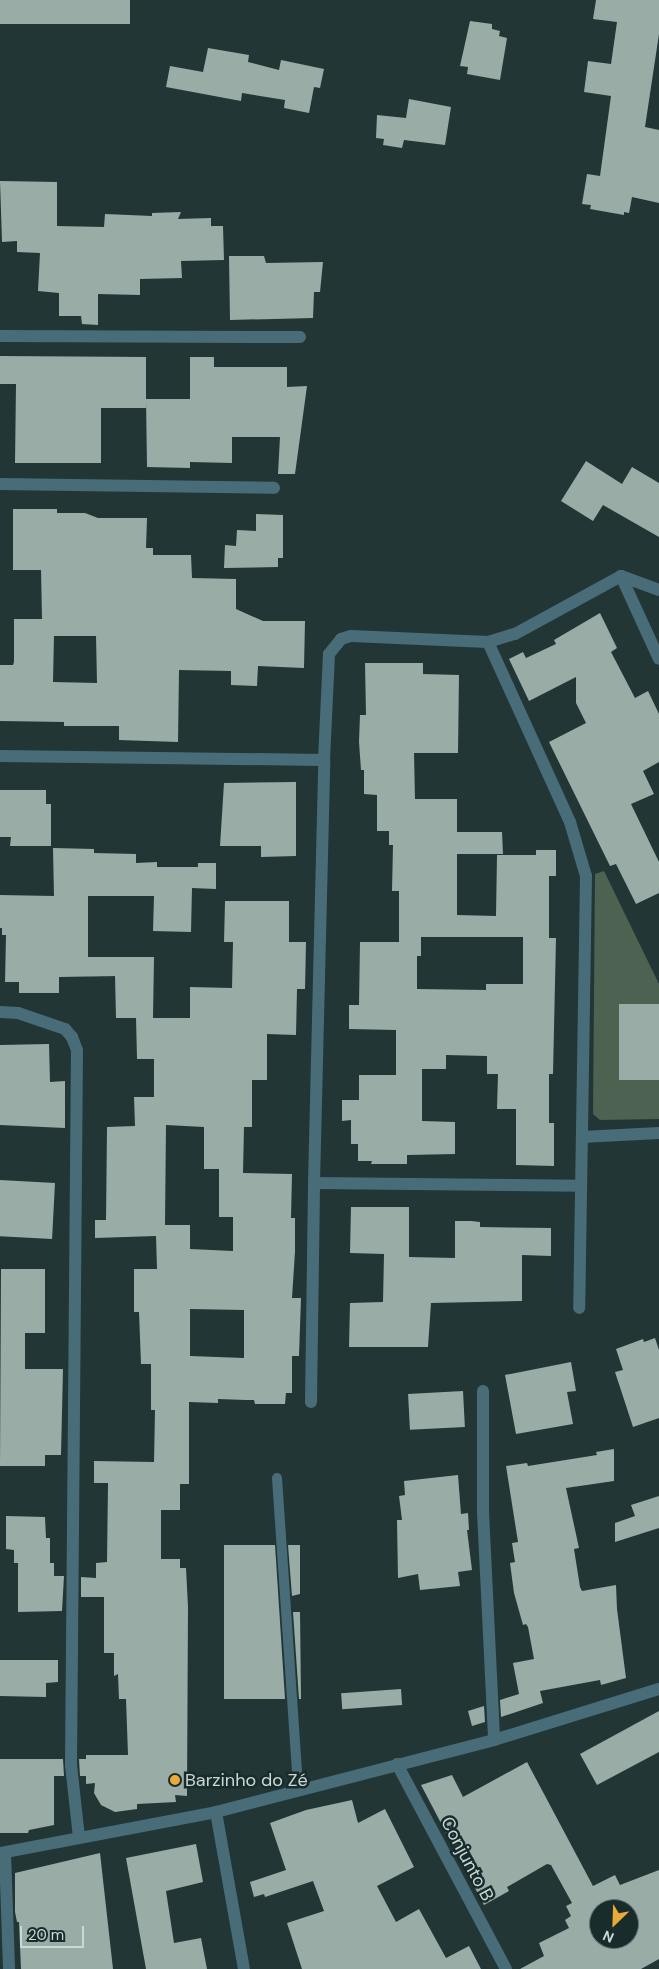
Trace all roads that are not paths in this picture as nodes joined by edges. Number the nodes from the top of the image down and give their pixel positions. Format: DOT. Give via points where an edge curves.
graph roads {
  1 [pos="0,336"];
  2 [pos="300,337"];
  3 [pos="0,484"];
  4 [pos="274,488"];
  5 [pos="621,576"];
  6 [pos="659,590"];
  7 [pos="488,642"];
  8 [pos="659,659"];
  9 [pos="0,756"];
  10 [pos="324,760"];
  11 [pos="0,1012"];
  12 [pos="659,1133"];
  13 [pos="582,1137"];
  14 [pos="314,1183"];
  15 [pos="581,1186"];
  16 [pos="579,1308"];
  17 [pos="483,1391"];
  18 [pos="311,1402"];
  19 [pos="277,1478"];
  20 [pos="659,1689"];
  21 [pos="494,1740"];
  22 [pos="397,1764"];
  23 [pos="298,1790"];
  24 [pos="216,1812"];
  25 [pos="79,1837"];
  26 [pos="2,1853"];
  27 [pos="9,1969"];
  28 [pos="244,1969"];
  29 [pos="506,1969"];
  1 -- 2 [label="street"];
  3 -- 4 [label="street"];
  5 -- 6 [label="street"];
  5 -- 7 [label="street" via="515,634"];
  5 -- 8 [label="street"];
  7 -- 10 [label="street" via="351,636 341,639 329,654"];
  7 -- 13 [label="street" via="570,822 586,876"];
  9 -- 10 [label="street"];
  10 -- 14 [label="street"];
  11 -- 25 [label="street" via="18,1013 65,1029 77,1050 71,1765"];
  12 -- 13 [label="street"];
  13 -- 15 [label="street"];
  14 -- 15 [label="street"];
  14 -- 18 [label="street"];
  15 -- 16 [label="street"];
  17 -- 21 [label="street" via="483,1512"];
  19 -- 23 [label="lane"];
  20 -- 21 [label="street"];
  21 -- 22 [label="street"];
  22 -- 23 [label="street"];
  22 -- 29 [label="street, Conjunto B"];
  23 -- 24 [label="street"];
  24 -- 25 [label="street"];
  24 -- 28 [label="street"];
  25 -- 26 [label="street"];
  26 -- 27 [label="street"];
}
